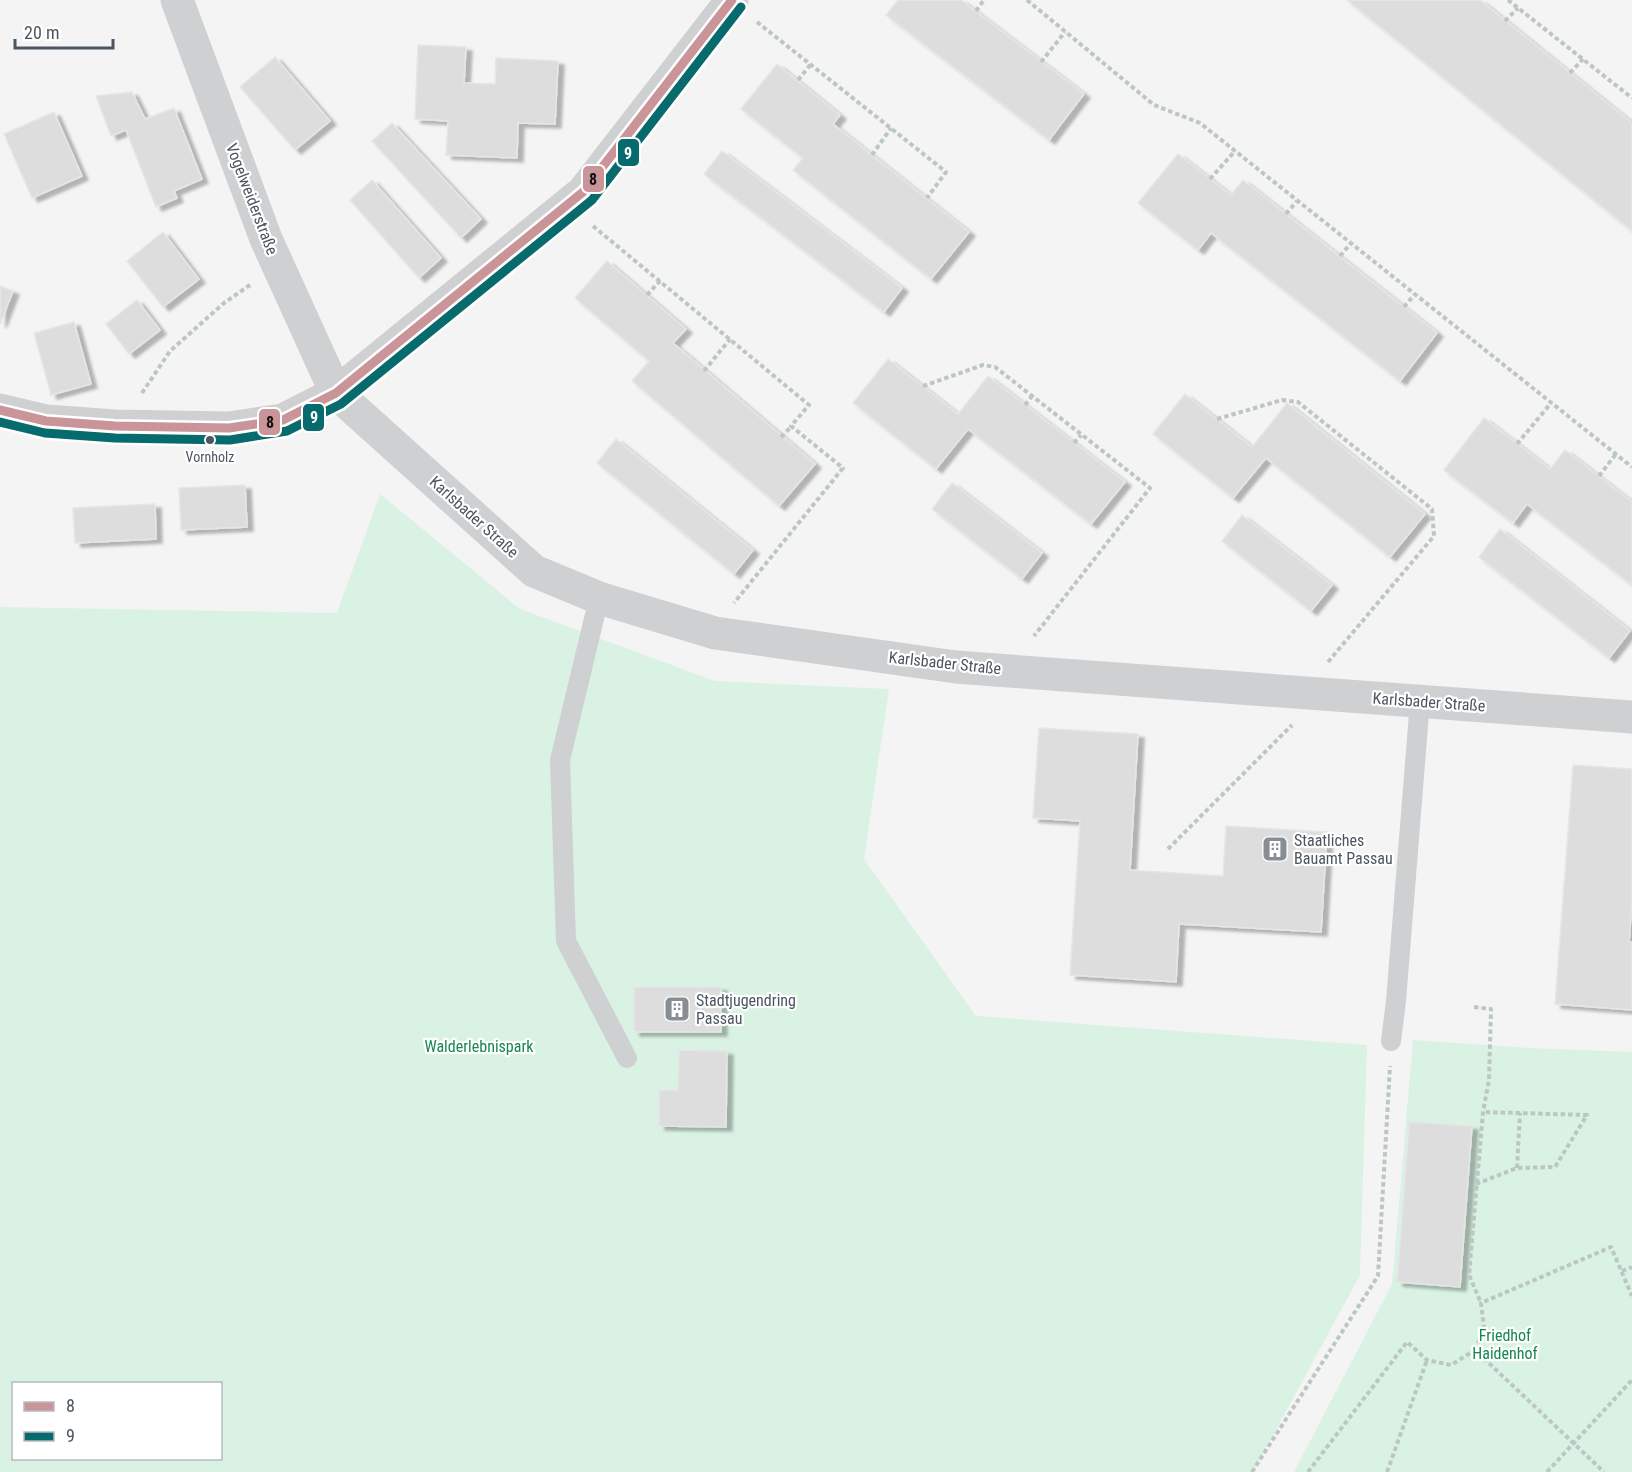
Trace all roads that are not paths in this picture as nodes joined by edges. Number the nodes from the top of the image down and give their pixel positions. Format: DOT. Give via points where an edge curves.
graph roads {
  1 [pos="177,0"];
  2 [pos="731,1"];
  3 [pos="336,393"];
  4 [pos="0,410"];
  5 [pos="599,597"];
  6 [pos="1420,701"];
  7 [pos="1632,717"];
  8 [pos="1391,1041"];
  9 [pos="627,1058"];
  1 -- 3 [label="street, Vogelweiderstraße" via="266,239"];
  2 -- 3 [label="street" via="583,192"];
  3 -- 4 [label="street" via="283,420 229,428 46,421"];
  3 -- 5 [label="street, Karlsbader Straße" via="534,571"];
  5 -- 6 [label="street, Karlsbader Straße" via="715,633 956,667 1323,681"];
  5 -- 9 [label="lane" via="560,760 566,941"];
  6 -- 7 [label="street, Karlsbader Straße"];
  6 -- 8 [label="lane"];
}
